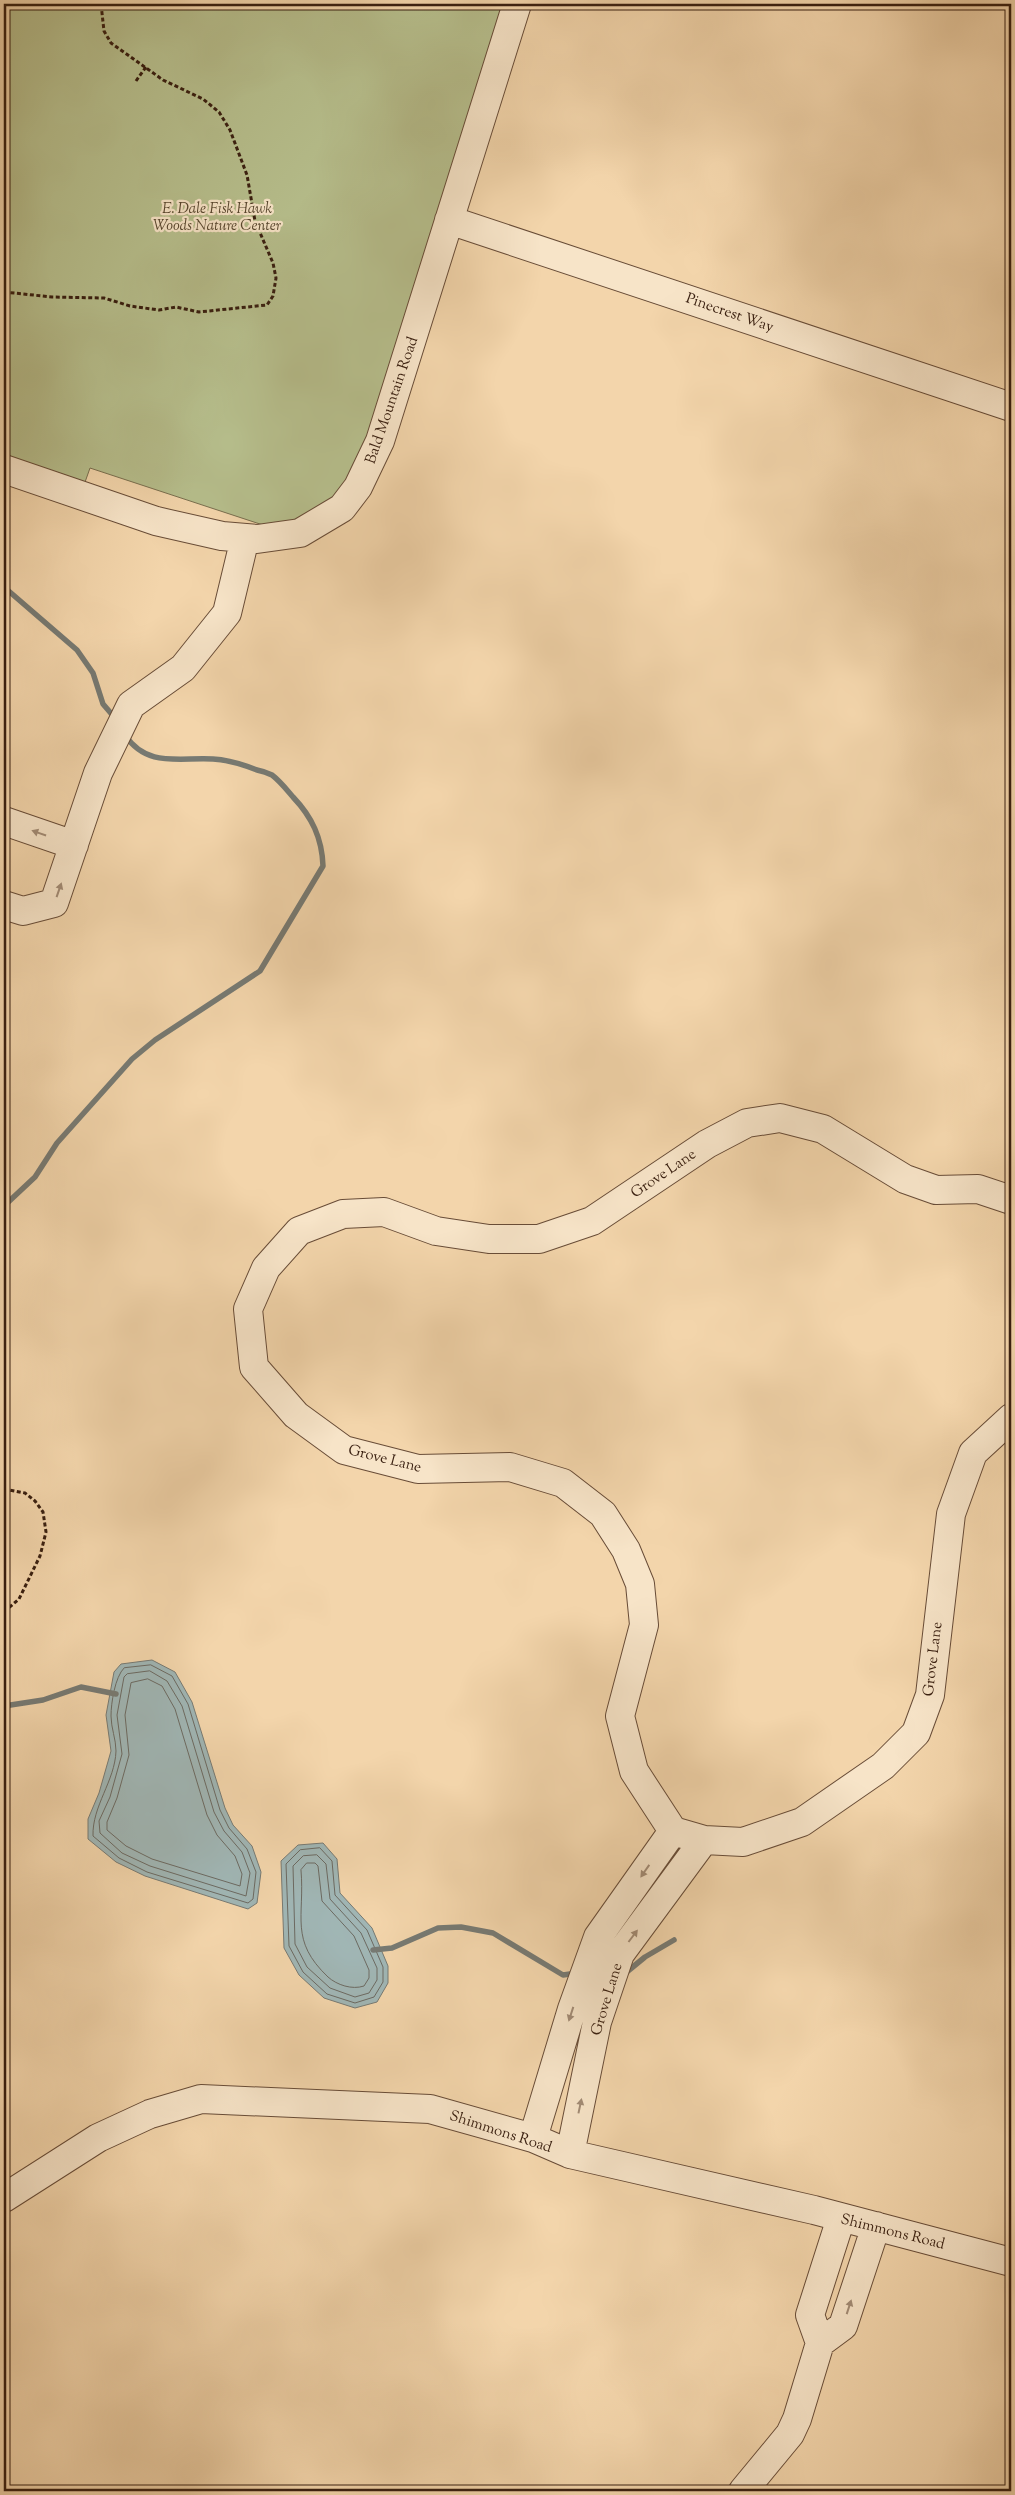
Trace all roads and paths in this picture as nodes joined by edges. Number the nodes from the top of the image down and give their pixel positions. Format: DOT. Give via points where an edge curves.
graph roads {
  1 [pos="101,4"];
  2 [pos="516,4"];
  3 [pos="146,66"];
  4 [pos="136,81"];
  5 [pos="449,220"];
  6 [pos="4,292"];
  7 [pos="1011,406"];
  8 [pos="4,469"];
  9 [pos="245,538"];
  10 [pos="4,821"];
  11 [pos="74,845"];
  12 [pos="4,905"];
  13 [pos="1011,1200"];
  14 [pos="1011,1418"];
  15 [pos="4,1488"];
  16 [pos="4,1612"];
  17 [pos="673,1831"];
  18 [pos="704,1840"];
  19 [pos="533,2138"];
  20 [pos="570,2154"];
  21 [pos="4,2198"];
  22 [pos="841,2218"];
  23 [pos="876,2226"];
  24 [pos="1011,2262"];
  25 [pos="820,2344"];
  26 [pos="742,2491"];
  1 -- 3 [label="path" via="104,31 111,43"];
  2 -- 5 [label="street, Bald Mountain Road"];
  3 -- 4 [label="path"];
  3 -- 6 [label="path" via="163,80 219,112 230,130 247,175 255,221 273,263 276,278 273,296 267,305 199,312 176,307 159,310 130,306 104,298"];
  5 -- 7 [label="street, Pinecrest Way"];
  5 -- 9 [label="street, Bald Mountain Road" via="380,442 358,487 342,508 300,533 257,540"];
  8 -- 9 [label="street, Bald Mountain Road" via="156,521"];
  9 -- 11 [label="street" via="227,613 183,668 131,705 98,773"];
  11 -- 10 [label="street, one-way"];
  12 -- 11 [label="street, one-way" via="23,911 54,903"];
  13 -- 17 [label="street, Grove Lane" via="978,1189 936,1190 905,1179 823,1129 780,1118 747,1123 706,1144 592,1221 539,1238 489,1239 436,1231 384,1212 343,1214 299,1231 266,1268 248,1309 254,1367 296,1416 344,1450 418,1469 510,1467 563,1483 603,1514 626,1550 640,1584 644,1625 620,1716 634,1771"];
  14 -- 18 [label="street, Grove Lane" via="973,1453 951,1514 930,1695 916,1733 883,1766 802,1822 743,1842"];
  15 -- 16 [label="path" via="24,1493 35,1501 43,1512 46,1532 40,1556 19,1599"];
  17 -- 18 [label="street, Grove Lane"];
  17 -- 19 [label="street, Grove Lane, one-way" via="598,1937 572,2009"];
  20 -- 18 [label="street, Grove Lane, one-way" via="597,2022 620,1954"];
  19 -- 20 [label="street, Shimmons Road"];
  19 -- 21 [label="street, Shimmons Road" via="430,2109 201,2099 150,2114 98,2138"];
  20 -- 22 [label="street, Shimmons Road"];
  22 -- 23 [label="street, Shimmons Road"];
  22 -- 25 [label="street" via="810,2314"];
  23 -- 24 [label="street, Shimmons Road"];
  25 -- 23 [label="street, one-way" via="843,2326"];
  25 -- 26 [label="street" via="790,2434"];
}
